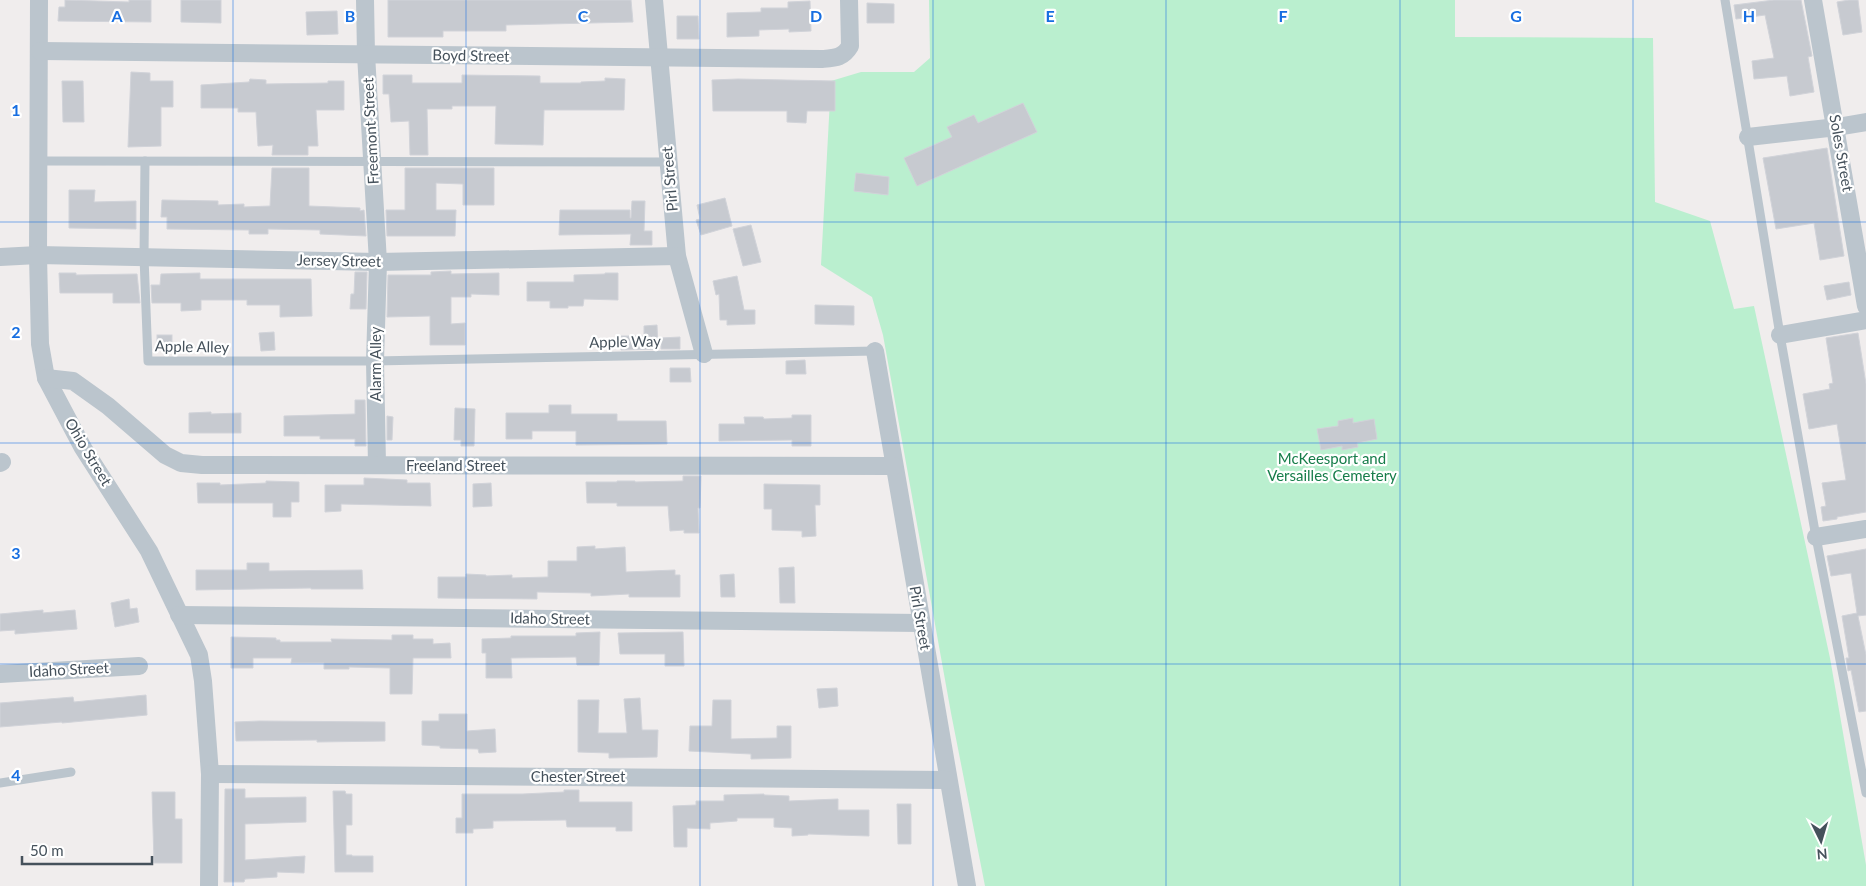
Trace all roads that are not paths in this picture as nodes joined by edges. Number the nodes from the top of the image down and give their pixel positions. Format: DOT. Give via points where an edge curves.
graph roads {
  1 [pos="39,0"];
  2 [pos="365,0"];
  3 [pos="654,0"];
  4 [pos="849,0"];
  5 [pos="1725,0"];
  6 [pos="1813,0"];
  7 [pos="40,51"];
  8 [pos="366,54"];
  9 [pos="659,58"];
  10 [pos="1866,122"];
  11 [pos="1836,127"];
  12 [pos="1748,137"];
  13 [pos="39,161"];
  14 [pos="145,161"];
  15 [pos="372,161"];
  16 [pos="669,162"];
  17 [pos="38,255"];
  18 [pos="0,256"];
  19 [pos="677,256"];
  20 [pos="144,257"];
  21 [pos="378,262"];
  22 [pos="1866,306"];
  23 [pos="1866,320"];
  24 [pos="1780,335"];
  25 [pos="875,351"];
  26 [pos="704,354"];
  27 [pos="375,362"];
  28 [pos="46,378"];
  29 [pos="377,466"];
  30 [pos="894,466"];
  31 [pos="1866,529"];
  32 [pos="1816,537"];
  33 [pos="179,615"];
  34 [pos="921,623"];
  35 [pos="139,666"];
  36 [pos="0,674"];
  37 [pos="71,772"];
  38 [pos="210,774"];
  39 [pos="947,780"];
  40 [pos="0,783"];
  41 [pos="1866,793"];
  42 [pos="209,886"];
  43 [pos="967,886"];
  1 -- 7 [label="street, Ohio Street"];
  2 -- 8 [label="street, Freemont Street"];
  3 -- 9 [label="street, Pirl Street"];
  4 -- 9 [label="street, Boyd Street" via="850,46 839,58"];
  5 -- 12 [label="lane"];
  6 -- 11 [label="street, Soles Street"];
  7 -- 8 [label="street, Boyd Street"];
  7 -- 13 [label="street, Ohio Street"];
  8 -- 9 [label="street, Boyd Street"];
  8 -- 15 [label="street, Freemont Street"];
  9 -- 16 [label="street, Pirl Street"];
  10 -- 11 [label="street"];
  11 -- 12 [label="street"];
  11 -- 22 [label="street, Soles Street"];
  12 -- 24 [label="lane"];
  13 -- 14 [label="lane"];
  13 -- 17 [label="street, Ohio Street"];
  14 -- 15 [label="lane"];
  14 -- 20 [label="lane, Apple Alley"];
  15 -- 16 [label="lane"];
  15 -- 21 [label="street, Freemont Street"];
  16 -- 19 [label="street, Pirl Street"];
  17 -- 18 [label="street, Jersey Street"];
  17 -- 20 [label="street, Jersey Street"];
  17 -- 28 [label="street, Ohio Street" via="40,344"];
  19 -- 21 [label="street, Jersey Street"];
  19 -- 26 [label="street, Pirl Street"];
  20 -- 21 [label="street, Jersey Street"];
  20 -- 27 [label="lane, Apple Alley" via="148,361"];
  21 -- 27 [label="street, Alarm Alley"];
  23 -- 24 [label="street"];
  24 -- 32 [label="lane"];
  25 -- 26 [label="lane, Apple Way"];
  25 -- 30 [label="street, Pirl Street"];
  26 -- 27 [label="lane, Apple Way"];
  27 -- 29 [label="street, Alarm Alley"];
  28 -- 29 [label="street, Freeland Street" via="73,381 165,455 181,463"];
  28 -- 33 [label="street, Ohio Street" via="83,448 149,550"];
  29 -- 30 [label="street, Freeland Street"];
  30 -- 34 [label="street, Pirl Street"];
  31 -- 32 [label="street"];
  32 -- 41 [label="lane"];
  33 -- 34 [label="street, Idaho Street"];
  33 -- 38 [label="street, Ohio Street" via="199,655"];
  34 -- 39 [label="street, Pirl Street"];
  35 -- 36 [label="street, Idaho Street"];
  37 -- 40 [label="lane"];
  38 -- 39 [label="street, Chester Street"];
  38 -- 42 [label="street, Ohio Street"];
  39 -- 43 [label="street, Pirl Street"];
}
